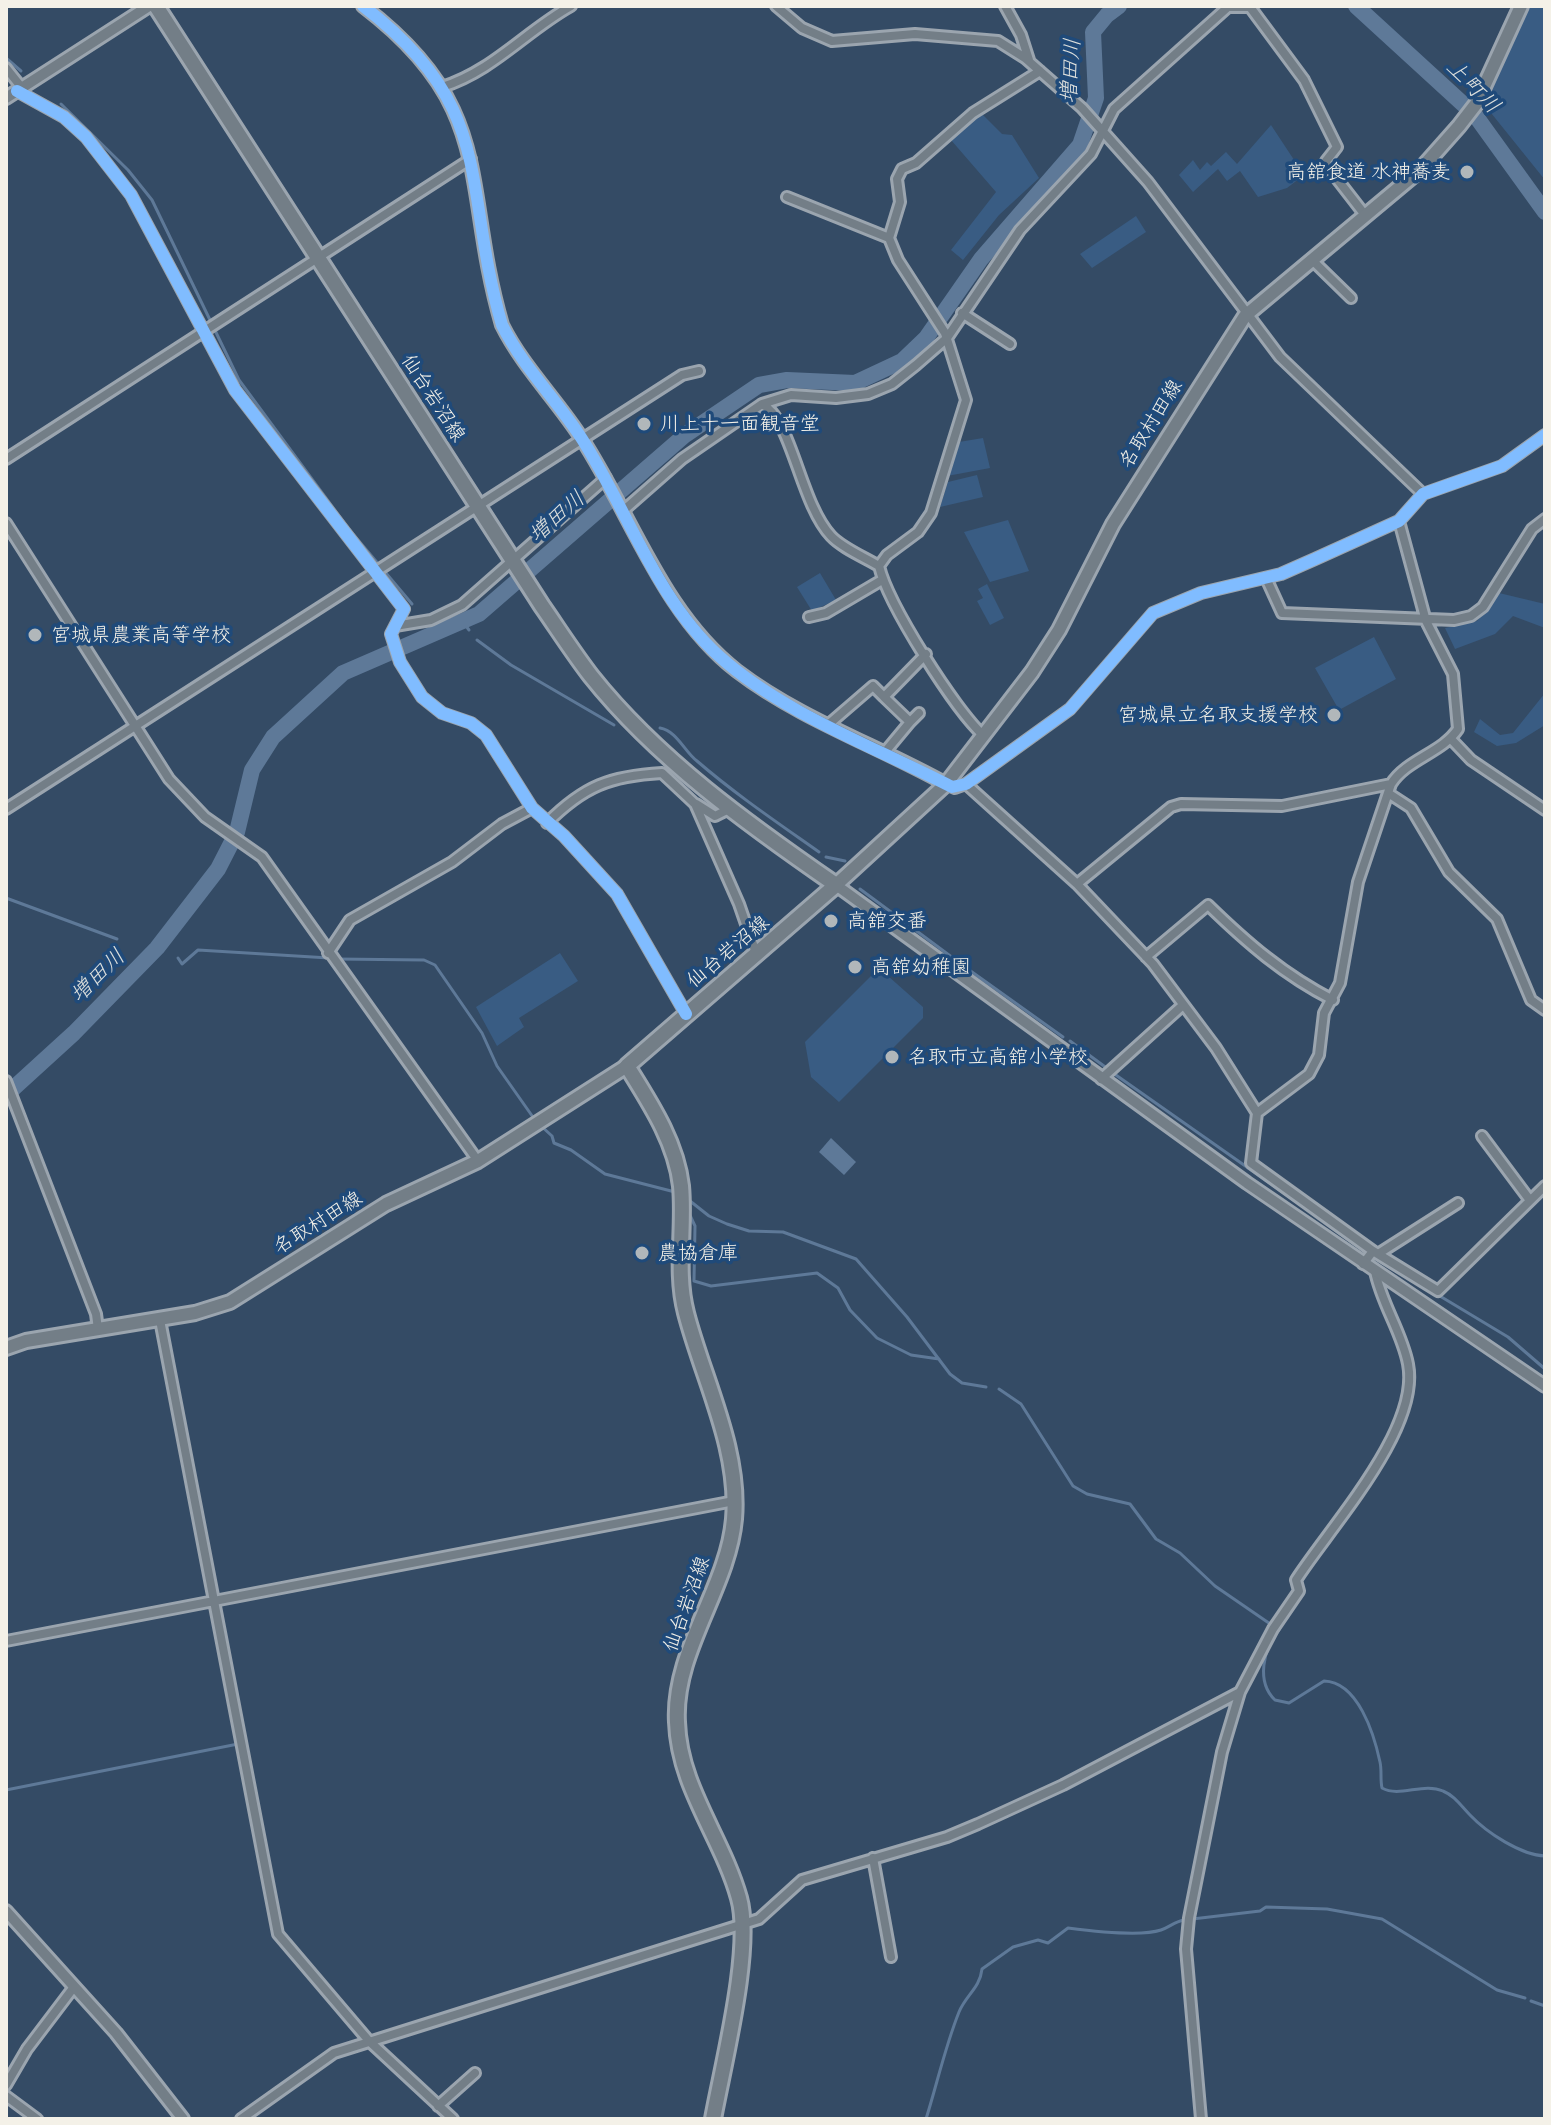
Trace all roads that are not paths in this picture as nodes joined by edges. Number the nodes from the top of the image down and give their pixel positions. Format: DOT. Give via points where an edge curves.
graph roads {
  1 [pos="149,6"];
  2 [pos="156,6"];
  3 [pos="571,6"];
  4 [pos="776,6"];
  5 [pos="1005,6"];
  6 [pos="1242,6"];
  7 [pos="1257,6"];
  8 [pos="1521,6"];
  9 [pos="367,7"];
  10 [pos="1250,7"];
  11 [pos="1030,62"];
  12 [pos="6,68"];
  13 [pos="1040,71"];
  14 [pos="442,87"];
  15 [pos="19,90"];
  16 [pos="6,98"];
  17 [pos="1102,130"];
  18 [pos="471,159"];
  19 [pos="787,197"];
  20 [pos="1365,215"];
  21 [pos="889,238"];
  22 [pos="318,256"];
  23 [pos="1311,259"];
  24 [pos="1351,298"];
  25 [pos="962,313"];
  26 [pos="1245,316"];
  27 [pos="208,327"];
  28 [pos="946,336"];
  29 [pos="1010,344"];
  30 [pos="699,371"];
  31 [pos="762,404"];
  32 [pos="1545,435"];
  33 [pos="581,437"];
  34 [pos="6,459"];
  35 [pos="607,480"];
  36 [pos="1423,494"];
  37 [pos="478,505"];
  38 [pos="623,508"];
  39 [pos="1545,519"];
  40 [pos="1399,521"];
  41 [pos="6,523"];
  42 [pos="512,560"];
  43 [pos="879,566"];
  44 [pos="379,569"];
  45 [pos="1266,578"];
  46 [pos="882,580"];
  47 [pos="809,617"];
  48 [pos="1426,621"];
  49 [pos="393,630"];
  50 [pos="926,654"];
  51 [pos="884,697"];
  52 [pos="919,713"];
  53 [pos="910,722"];
  54 [pos="829,724"];
  55 [pos="136,725"];
  56 [pos="985,737"];
  57 [pos="1451,739"];
  58 [pos="885,752"];
  59 [pos="946,784"];
  60 [pos="966,784"];
  61 [pos="1389,788"];
  62 [pos="695,804"];
  63 [pos="532,808"];
  64 [pos="731,808"];
  65 [pos="6,809"];
  66 [pos="1545,810"];
  67 [pos="547,823"];
  68 [pos="1077,884"];
  69 [pos="836,885"];
  70 [pos="756,953"];
  71 [pos="330,956"];
  72 [pos="1146,957"];
  73 [pos="1333,1000"];
  74 [pos="1183,1005"];
  75 [pos="1544,1012"];
  76 [pos="686,1014"];
  77 [pos="627,1066"];
  78 [pos="1101,1079"];
  79 [pos="6,1081"];
  80 [pos="1257,1113"];
  81 [pos="1482,1136"];
  82 [pos="478,1161"];
  83 [pos="1545,1186"];
  84 [pos="1527,1196"];
  85 [pos="1458,1203"];
  86 [pos="1371,1256"];
  87 [pos="1375,1271"];
  88 [pos="160,1320"];
  89 [pos="97,1322"];
  90 [pos="6,1348"];
  91 [pos="1545,1386"];
  92 [pos="734,1501"];
  93 [pos="215,1600"];
  94 [pos="6,1641"];
  95 [pos="1240,1692"];
  96 [pos="873,1858"];
  97 [pos="6,1911"];
  98 [pos="742,1924"];
  99 [pos="891,1957"];
  100 [pos="74,1987"];
  101 [pos="369,2041"];
  102 [pos="475,2073"];
  103 [pos="6,2085"];
  104 [pos="6,2096"];
  105 [pos="438,2106"];
  106 [pos="37,2119"];
  107 [pos="183,2119"];
  108 [pos="241,2119"];
  109 [pos="453,2119"];
  110 [pos="713,2119"];
  111 [pos="1201,2119"];
  1 -- 15 [label="street"];
  2 -- 22 [label="main road, 仙台岩沼線"];
  3 -- 14 [label="street" via="491,64"];
  4 -- 11 [label="street" via="809,33 832,41 915,34 998,41"];
  5 -- 11 [label="street"];
  6 -- 10 [label="street"];
  6 -- 17 [label="street" via="1228,7 1126,96"];
  7 -- 10 [label="street"];
  8 -- 20 [label="main road, 名取村田線" via="1469,114 1420,170"];
  9 -- 14 [label="street" via="415,52"];
  10 -- 20 [label="street" via="1304,80 1337,147 1327,166"];
  11 -- 13 [label="street"];
  12 -- 15 [label="street"];
  13 -- 17 [label="street"];
  13 -- 21 [label="street" via="973,113 902,169 897,179 900,202"];
  14 -- 18 [label="street"];
  15 -- 16 [label="street"];
  15 -- 27 [label="street" via="86,137 131,195"];
  17 -- 25 [label="street" via="1078,170 1020,230"];
  17 -- 26 [label="street" via="1148,182"];
  18 -- 22 [label="street"];
  18 -- 33 [label="street" via="502,325"];
  19 -- 21 [label="street"];
  20 -- 23 [label="main road, 名取村田線"];
  21 -- 28 [label="street"];
  22 -- 27 [label="street"];
  22 -- 37 [label="main road, 仙台岩沼線"];
  23 -- 24 [label="street"];
  23 -- 26 [label="main road, 名取村田線"];
  25 -- 28 [label="street"];
  25 -- 29 [label="street"];
  26 -- 36 [label="street" via="1280,357"];
  26 -- 56 [label="main road, 名取村田線" via="1113,524 1059,630"];
  27 -- 34 [label="street"];
  27 -- 44 [label="street" via="235,390"];
  28 -- 31 [label="street" via="909,371 876,392 836,398 791,395"];
  28 -- 43 [label="street" via="965,391 964,410 926,523"];
  30 -- 33 [label="street" via="682,375"];
  31 -- 38 [label="street"];
  31 -- 43 [label="street" via="780,422 807,501 831,537"];
  32 -- 36 [label="street" via="1502,466"];
  33 -- 35 [label="street"];
  33 -- 37 [label="street"];
  35 -- 38 [label="street"];
  35 -- 42 [label="street"];
  36 -- 40 [label="street"];
  37 -- 42 [label="main road, 仙台岩沼線"];
  37 -- 44 [label="street"];
  38 -- 54 [label="street" via="673,599 704,641 739,673"];
  39 -- 48 [label="street" via="1532,529 1483,607 1471,616"];
  40 -- 45 [label="street"];
  40 -- 48 [label="street"];
  41 -- 55 [label="street"];
  42 -- 49 [label="street" via="462,605"];
  42 -- 64 [label="main road, 仙台岩沼線" via="591,676 630,719"];
  43 -- 46 [label="street"];
  44 -- 49 [label="street" via="404,609"];
  44 -- 55 [label="street"];
  45 -- 48 [label="street" via="1282,613"];
  45 -- 60 [label="street" via="1201,593 1153,613 1070,709"];
  46 -- 47 [label="street" via="826,613"];
  46 -- 50 [label="street"];
  48 -- 57 [label="street" via="1453,674 1458,729"];
  49 -- 63 [label="street" via="400,662 432,706 486,735"];
  50 -- 51 [label="street"];
  50 -- 56 [label="street"];
  51 -- 53 [label="street"];
  51 -- 54 [label="street" via="873,686"];
  52 -- 53 [label="street"];
  53 -- 58 [label="street"];
  54 -- 58 [label="street"];
  55 -- 65 [label="street"];
  55 -- 71 [label="street" via="187,801 262,857"];
  56 -- 59 [label="main road, 名取村田線"];
  57 -- 61 [label="street" via="1411,764"];
  57 -- 66 [label="street" via="1471,760"];
  58 -- 59 [label="street"];
  59 -- 60 [label="street"];
  59 -- 69 [label="main road, 名取村田線"];
  60 -- 68 [label="street"];
  61 -- 68 [label="street" via="1282,806 1171,807"];
  61 -- 73 [label="street" via="1358,882"];
  61 -- 75 [label="street" via="1411,808 1449,872 1497,919 1531,1000"];
  62 -- 64 [label="street" via="715,816"];
  62 -- 67 [label="street" via="662,773 632,775 600,782"];
  62 -- 70 [label="street"];
  63 -- 67 [label="street"];
  63 -- 71 [label="street" via="452,862 350,920"];
  64 -- 69 [label="main road, 仙台岩沼線"];
  67 -- 76 [label="street" via="617,894"];
  68 -- 72 [label="street"];
  69 -- 70 [label="main road, 仙台岩沼線"];
  69 -- 78 [label="street"];
  70 -- 76 [label="main road, 仙台岩沼線"];
  71 -- 82 [label="street"];
  72 -- 73 [label="street" via="1208,905 1251,948 1295,981"];
  72 -- 74 [label="street"];
  73 -- 80 [label="street" via="1324,1013 1319,1055 1309,1074"];
  74 -- 78 [label="street"];
  74 -- 80 [label="street"];
  76 -- 77 [label="main road, 仙台岩沼線"];
  77 -- 82 [label="main road, 名取村田線"];
  77 -- 92 [label="main road, 仙台岩沼線" via="665,1131 681,1188 682,1291 724,1437"];
  78 -- 86 [label="street"];
  79 -- 89 [label="street"];
  80 -- 86 [label="street" via="1251,1163"];
  81 -- 84 [label="street"];
  82 -- 88 [label="main road, 名取村田線" via="386,1204 230,1302"];
  83 -- 84 [label="street"];
  84 -- 86 [label="street" via="1438,1291"];
  85 -- 86 [label="street"];
  86 -- 87 [label="street"];
  87 -- 91 [label="street"];
  87 -- 95 [label="street" via="1408,1364 1409,1387 1401,1415 1376,1464 1326,1534"];
  88 -- 89 [label="main road, 名取村田線"];
  88 -- 93 [label="street"];
  89 -- 90 [label="main road, 名取村田線"];
  92 -- 93 [label="street"];
  92 -- 98 [label="main road, 仙台岩沼線" via="726,1555 687,1662 676,1717 685,1772 731,1873"];
  93 -- 94 [label="street"];
  93 -- 101 [label="street" via="278,1934"];
  95 -- 96 [label="street" via="1063,1785 947,1837"];
  95 -- 111 [label="street" via="1222,1752 1186,1949"];
  96 -- 98 [label="street" via="802,1880 770,1912"];
  96 -- 99 [label="street"];
  97 -- 100 [label="street"];
  98 -- 101 [label="street"];
  98 -- 110 [label="main road, 仙台岩沼線"];
  100 -- 103 [label="street"];
  100 -- 107 [label="street"];
  101 -- 105 [label="street"];
  101 -- 108 [label="street" via="334,2053"];
  102 -- 105 [label="street"];
  104 -- 106 [label="street"];
  105 -- 109 [label="street"];
}
